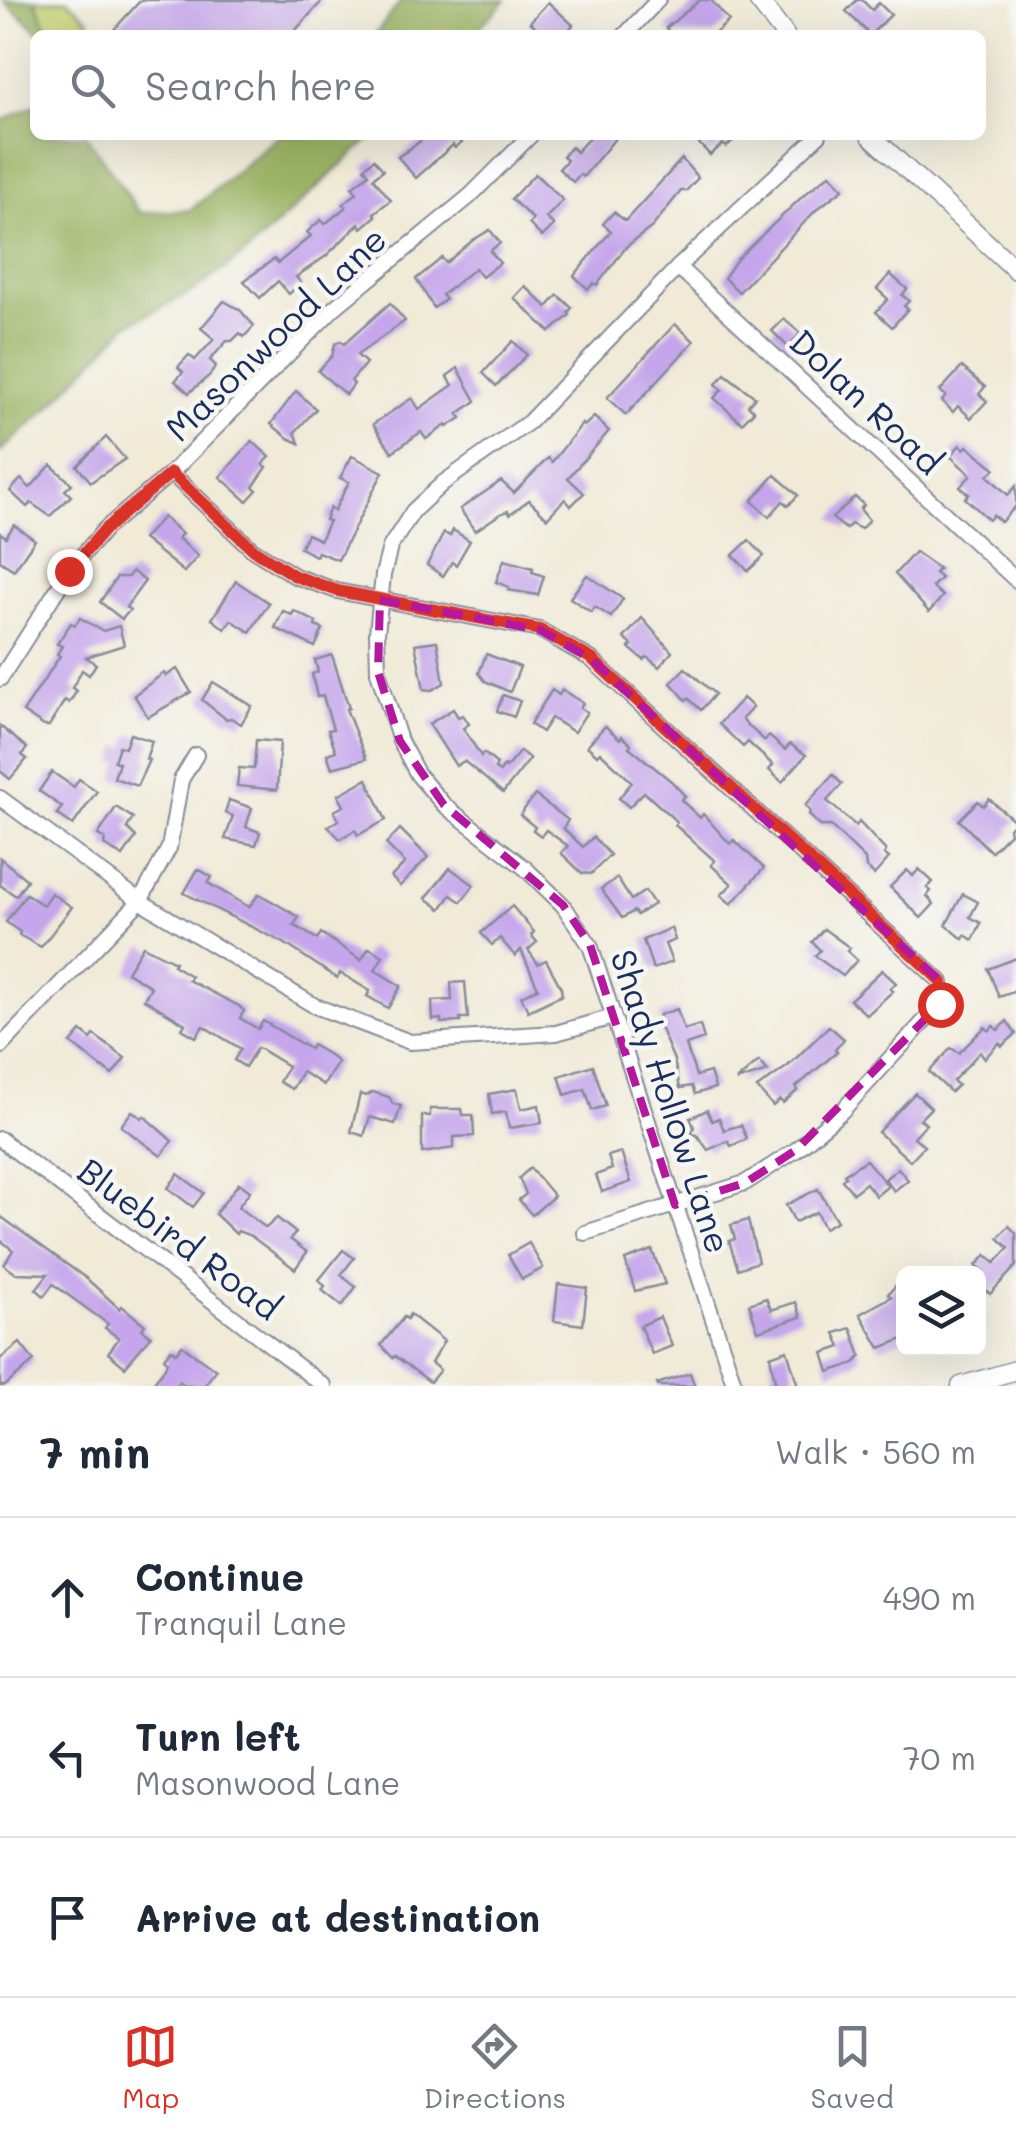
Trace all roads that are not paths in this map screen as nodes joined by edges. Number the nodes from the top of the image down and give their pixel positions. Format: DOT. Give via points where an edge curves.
graph roads {
  1 [pos="658,0"];
  2 [pos="758,0"];
  3 [pos="630,30"];
  4 [pos="781,30"];
  5 [pos="526,140"];
  6 [pos="813,140"];
  7 [pos="875,140"];
  8 [pos="678,267"];
  9 [pos="1016,270"];
  10 [pos="171,473"];
  11 [pos="1016,580"];
  12 [pos="380,600"];
  13 [pos="0,679"];
  14 [pos="196,755"];
  15 [pos="0,798"];
  16 [pos="140,901"];
  17 [pos="613,1017"];
  18 [pos="0,1047"];
  19 [pos="0,1139"];
  20 [pos="675,1205"];
  21 [pos="584,1234"];
  22 [pos="1016,1370"];
  23 [pos="324,1386"];
  24 [pos="735,1386"];
  25 [pos="961,1386"];
  1 -- 3 [label="street"];
  2 -- 4 [label="street"];
  5 -- 10 [label="street, Masonwood Lane" via="470,196 334,308"];
  6 -- 8 [label="street, Shady Hollow Lane"];
  7 -- 9 [label="street"];
  8 -- 11 [label="street, Dolan Road"];
  8 -- 12 [label="street, Shady Hollow Lane" via="528,422 413,511 390,547"];
  10 -- 12 [label="street" via="254,550 295,576"];
  10 -- 13 [label="street, Masonwood Lane" via="105,529 69,571"];
  12 -- 17 [label="street, Shady Hollow Lane" via="378,672 418,774 563,905 590,945"];
  12 -- 20 [label="street" via="540,630 592,659 942,982 940,1004 841,1112 796,1150 745,1183"];
  14 -- 16 [label="street" via="182,780 169,848"];
  15 -- 16 [label="street"];
  16 -- 17 [label="street" via="315,1006 410,1042 556,1033"];
  16 -- 18 [label="street"];
  17 -- 20 [label="street, Shady Hollow Lane"];
  19 -- 23 [label="street, Bluebird Road"];
  20 -- 21 [label="street"];
  20 -- 24 [label="street, Shady Hollow Lane"];
  22 -- 25 [label="street"];
}
